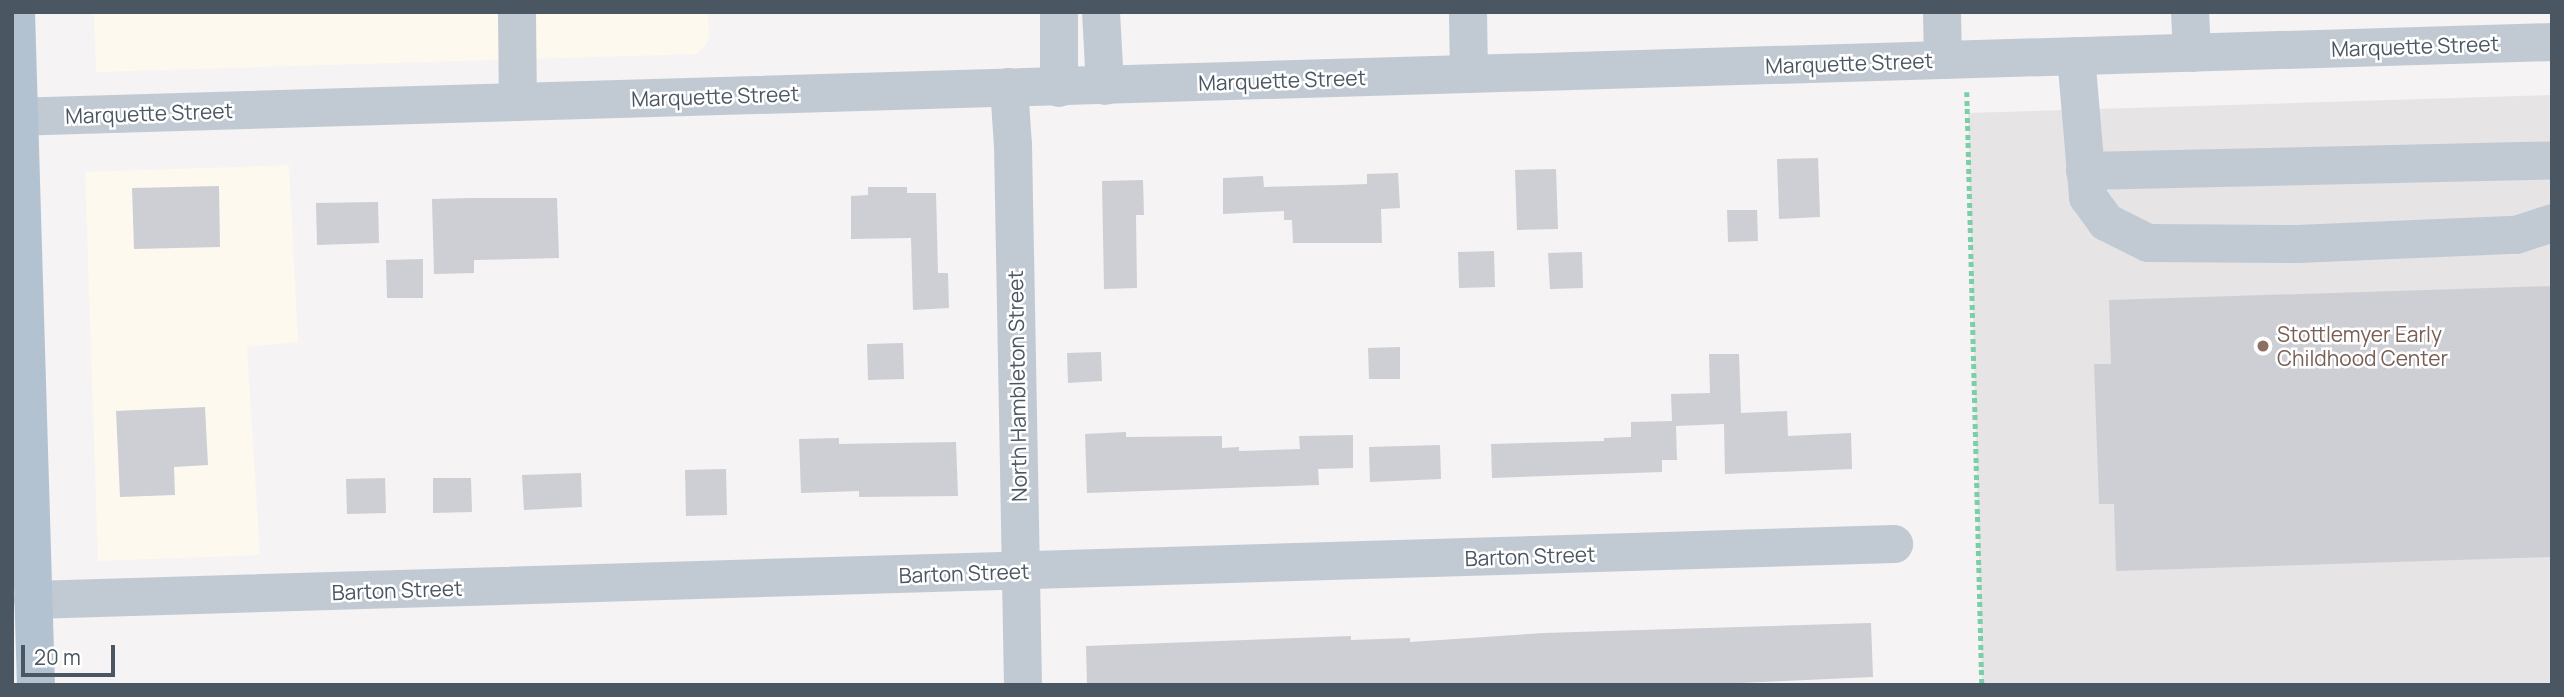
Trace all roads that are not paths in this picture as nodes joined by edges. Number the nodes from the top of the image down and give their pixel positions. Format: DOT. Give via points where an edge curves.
graph roads {
  1 [pos="16,12"];
  2 [pos="517,12"];
  3 [pos="1059,12"];
  4 [pos="1101,12"];
  5 [pos="1468,12"];
  6 [pos="1942,12"];
  7 [pos="2190,12"];
  8 [pos="2552,42"];
  9 [pos="2192,52"];
  10 [pos="2076,56"];
  11 [pos="1955,72"];
  12 [pos="1469,74"];
  13 [pos="1105,86"];
  14 [pos="1009,87"];
  15 [pos="1059,88"];
  16 [pos="518,102"];
  17 [pos="16,117"];
  18 [pos="2552,160"];
  19 [pos="2085,171"];
  20 [pos="2552,223"];
  21 [pos="1894,544"];
  22 [pos="1020,572"];
  23 [pos="33,600"];
  24 [pos="36,685"];
  25 [pos="1023,685"];
  1 -- 17 [label="main road"];
  2 -- 16 [label="street"];
  3 -- 15 [label="street"];
  4 -- 13 [label="street"];
  5 -- 12 [label="street"];
  6 -- 11 [label="street"];
  7 -- 9 [label="street"];
  8 -- 9 [label="street, Marquette Street"];
  9 -- 10 [label="street, Marquette Street"];
  10 -- 11 [label="street, Marquette Street"];
  10 -- 19 [label="street"];
  11 -- 12 [label="street, Marquette Street"];
  12 -- 13 [label="street, Marquette Street"];
  13 -- 15 [label="street, Marquette Street"];
  14 -- 15 [label="street, Marquette Street"];
  14 -- 16 [label="street, Marquette Street"];
  14 -- 22 [label="street, North Hambleton Street"];
  16 -- 17 [label="street, Marquette Street"];
  17 -- 23 [label="main road"];
  18 -- 19 [label="street"];
  19 -- 20 [label="street" via="2088,197 2106,222 2148,243 2298,244 2516,235"];
  21 -- 22 [label="street, Barton Street"];
  22 -- 23 [label="street, Barton Street"];
  22 -- 25 [label="street, North Hambleton Street"];
  23 -- 24 [label="main road"];
}
